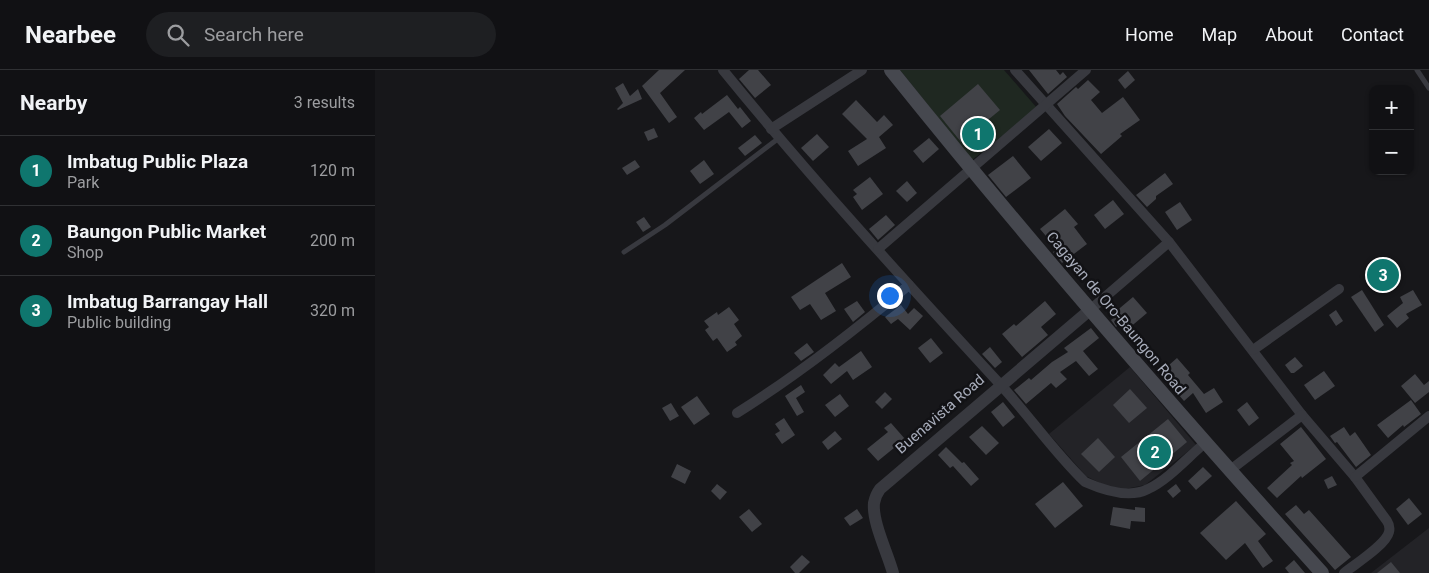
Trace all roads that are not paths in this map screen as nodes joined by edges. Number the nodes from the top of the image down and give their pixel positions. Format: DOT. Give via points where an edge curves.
graph roads {
  1 [pos="723,70"];
  2 [pos="862,70"];
  3 [pos="891,70"];
  4 [pos="1015,70"];
  5 [pos="1086,70"];
  6 [pos="1417,70"];
  7 [pos="1429,88"];
  8 [pos="1046,105"];
  9 [pos="771,129"];
  10 [pos="779,138"];
  11 [pos="971,169"];
  12 [pos="1169,242"];
  13 [pos="879,249"];
  14 [pos="624,252"];
  15 [pos="909,284"];
  16 [pos="1339,289"];
  17 [pos="1091,309"];
  18 [pos="1253,350"];
  19 [pos="1001,384"];
  20 [pos="737,413"];
  21 [pos="1302,415"];
  22 [pos="1429,416"];
  23 [pos="1205,443"];
  24 [pos="1229,471"];
  25 [pos="1355,477"];
  26 [pos="893,573"];
  27 [pos="1322,573"];
  28 [pos="1344,573"];
  1 -- 9 [label="street"];
  2 -- 9 [label="street"];
  3 -- 11 [label="main road, Cagayan de Oro-Baungon Road"];
  4 -- 8 [label="street"];
  5 -- 8 [label="street"];
  6 -- 7 [label="lane"];
  8 -- 11 [label="street"];
  8 -- 12 [label="street"];
  9 -- 10 [label="street"];
  10 -- 13 [label="street"];
  10 -- 14 [label="lane" via="665,225"];
  11 -- 13 [label="street"];
  11 -- 17 [label="main road, Cagayan de Oro-Baungon Road"];
  12 -- 17 [label="street"];
  12 -- 18 [label="street"];
  13 -- 15 [label="street"];
  15 -- 19 [label="street"];
  15 -- 20 [label="street" via="860,326 773,391"];
  16 -- 18 [label="street"];
  17 -- 19 [label="street, Buenavista Road"];
  17 -- 23 [label="main road, Cagayan de Oro-Baungon Road"];
  18 -- 21 [label="street"];
  19 -- 23 [label="street" via="1073,470 1085,482 1101,489 1127,493 1147,490"];
  19 -- 26 [label="street, Buenavista Road" via="880,488 875,499 875,518"];
  21 -- 24 [label="street"];
  21 -- 25 [label="street"];
  22 -- 25 [label="street"];
  23 -- 24 [label="main road, Cagayan de Oro-Baungon Road"];
  24 -- 27 [label="main road, Cagayan de Oro-Baungon Road"];
  25 -- 28 [label="street" via="1387,521 1389,533 1384,541"];
}
